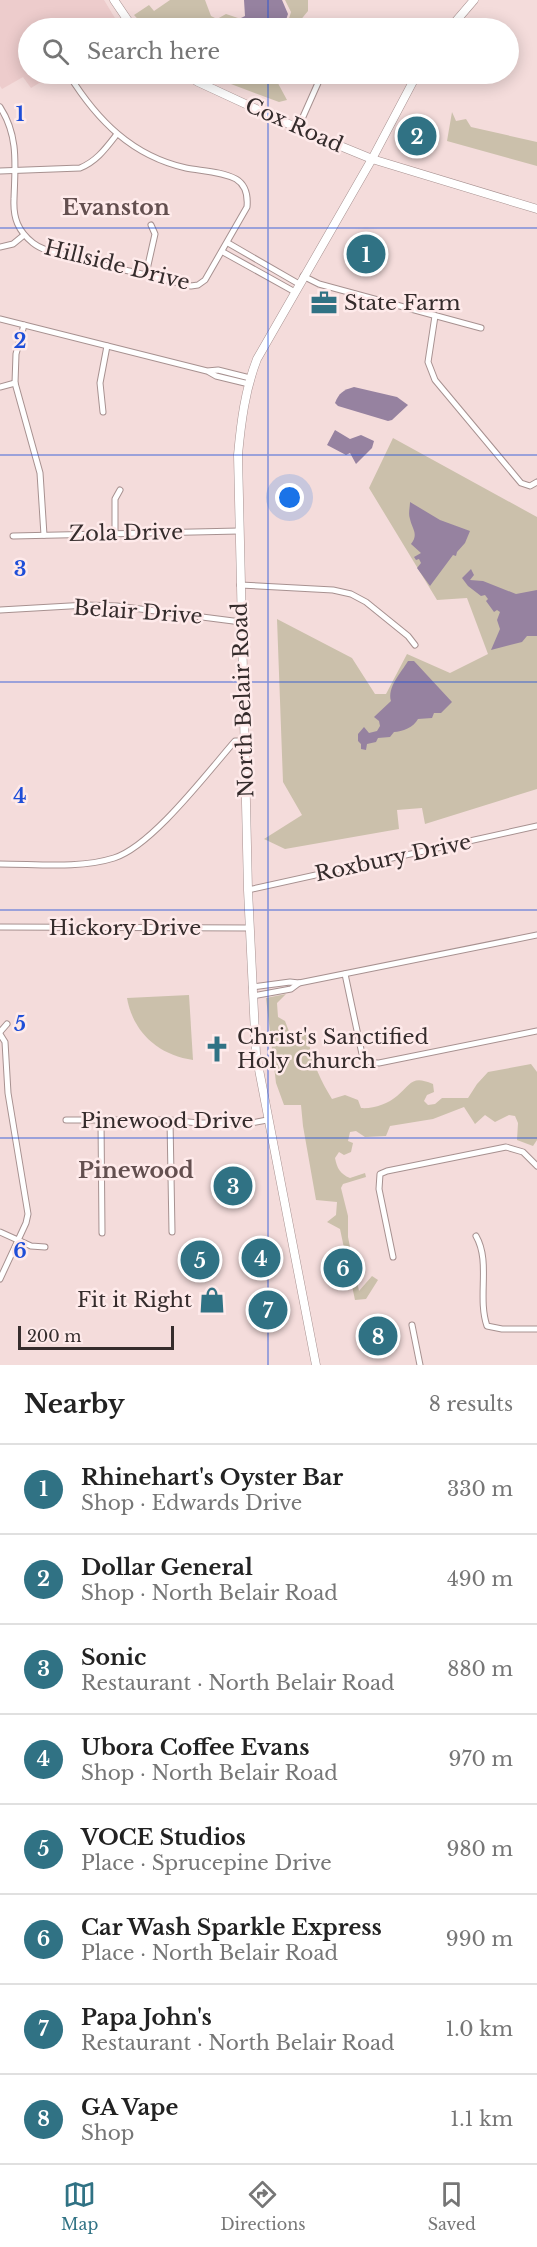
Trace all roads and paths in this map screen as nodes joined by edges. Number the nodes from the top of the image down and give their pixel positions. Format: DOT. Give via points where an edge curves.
graph roads {
  1 [pos="114,0"];
  2 [pos="474,0"];
  3 [pos="126,18"];
  4 [pos="459,18"];
  5 [pos="75,84"];
  6 [pos="202,84"];
  7 [pos="318,84"];
  8 [pos="412,84"];
  9 [pos="0,107"];
  10 [pos="298,128"];
  11 [pos="117,134"];
  12 [pos="372,159"];
  13 [pos="0,171"];
  14 [pos="15,171"];
  15 [pos="537,209"];
  16 [pos="151,225"];
  17 [pos="24,235"];
  18 [pos="228,243"];
  19 [pos="0,247"];
  20 [pos="223,252"];
  21 [pos="146,274"];
  22 [pos="301,280"];
  23 [pos="295,292"];
  24 [pos="435,316"];
  25 [pos="0,319"];
  26 [pos="24,325"];
  27 [pos="481,328"];
  28 [pos="107,346"];
  29 [pos="250,381"];
  30 [pos="15,383"];
  31 [pos="0,387"];
  32 [pos="103,411"];
  33 [pos="537,482"];
  34 [pos="120,489"];
  35 [pos="239,531"];
  36 [pos="115,534"];
  37 [pos="44,535"];
  38 [pos="13,536"];
  39 [pos="240,585"];
  40 [pos="0,610"];
  41 [pos="241,622"];
  42 [pos="415,645"];
  43 [pos="244,741"];
  44 [pos="537,826"];
  45 [pos="0,864"];
  46 [pos="248,890"];
  47 [pos="0,927"];
  48 [pos="250,928"];
  49 [pos="537,935"];
  50 [pos="345,975"];
  51 [pos="299,983"];
  52 [pos="276,984"];
  53 [pos="252,987"];
  54 [pos="277,992"];
  55 [pos="253,996"];
  56 [pos="7,1024"];
  57 [pos="537,1031"];
  58 [pos="0,1033"];
  59 [pos="8,1093"];
  60 [pos="0,1094"];
  61 [pos="66,1120"];
  62 [pos="101,1120"];
  63 [pos="170,1120"];
  64 [pos="267,1120"];
  65 [pos="537,1166"];
  66 [pos="0,1232"];
  67 [pos="172,1232"];
  68 [pos="102,1233"];
  69 [pos="476,1236"];
  70 [pos="18,1240"];
  71 [pos="45,1247"];
  72 [pos="393,1257"];
  73 [pos="0,1279"];
  74 [pos="412,1325"];
  75 [pos="537,1329"];
  76 [pos="316,1365"];
  77 [pos="420,1365"];
  1 -- 3 [label="main road"];
  2 -- 4 [label="main road"];
  5 -- 11 [label="street"];
  6 -- 10 [label="main road, Cox Road"];
  7 -- 10 [label="street"];
  8 -- 12 [label="main road, North Belair Road"];
  9 -- 14 [label="street, Hillside Drive" via="13,134"];
  10 -- 12 [label="main road, Cox Road"];
  11 -- 14 [label="street" via="101,154 80,168"];
  11 -- 18 [label="street" via="165,162 235,178 243,184 247,207"];
  12 -- 15 [label="main road, Cox Road"];
  12 -- 22 [label="main road, North Belair Road"];
  13 -- 14 [label="street"];
  14 -- 17 [label="street, Hillside Drive" via="13,212"];
  16 -- 21 [label="street" via="154,234"];
  17 -- 19 [label="street" via="13,244"];
  17 -- 21 [label="street, Hillside Drive" via="48,250"];
  18 -- 20 [label="street"];
  18 -- 22 [label="street"];
  20 -- 21 [label="street, Hillside Drive" via="198,285"];
  20 -- 23 [label="street"];
  22 -- 23 [label="main road, North Belair Road"];
  22 -- 24 [label="street"];
  23 -- 29 [label="main road, North Belair Road" via="257,359"];
  24 -- 27 [label="street"];
  24 -- 33 [label="street" via="428,362 435,380 521,483 530,486"];
  25 -- 26 [label="street"];
  26 -- 28 [label="street"];
  26 -- 30 [label="street" via="16,354"];
  28 -- 29 [label="street" via="216,376"];
  28 -- 32 [label="street" via="100,383"];
  29 -- 35 [label="main road, North Belair Road" via="238,455"];
  30 -- 31 [label="street"];
  30 -- 37 [label="street" via="40,473"];
  34 -- 36 [label="street" via="115,499"];
  35 -- 36 [label="street, Zola Drive"];
  35 -- 39 [label="main road, North Belair Road"];
  36 -- 37 [label="street, Zola Drive"];
  37 -- 38 [label="street, Zola Drive"];
  39 -- 41 [label="main road, North Belair Road"];
  39 -- 42 [label="street" via="351,594 366,602"];
  40 -- 41 [label="street, Belair Drive" via="117,606"];
  41 -- 43 [label="main road, North Belair Road"];
  43 -- 45 [label="street" via="235,741 153,833 127,853 96,862"];
  43 -- 46 [label="main road, North Belair Road"];
  44 -- 46 [label="street, Roxbury Drive"];
  46 -- 48 [label="main road, North Belair Road"];
  47 -- 48 [label="street, Hickory Drive"];
  48 -- 53 [label="main road, North Belair Road"];
  49 -- 50 [label="street"];
  50 -- 51 [label="street"];
  50 -- 57 [label="street" via="362,1054 371,1063"];
  51 -- 52 [label="street"];
  51 -- 54 [label="street"];
  52 -- 53 [label="street"];
  52 -- 54 [label="street"];
  53 -- 55 [label="main road, North Belair Road"];
  54 -- 55 [label="street"];
  55 -- 64 [label="main road, North Belair Road" via="256,1054"];
  56 -- 58 [label="street"];
  58 -- 59 [label="street" via="5,1042"];
  59 -- 60 [label="street"];
  59 -- 70 [label="street" via="27,1204 26,1223"];
  61 -- 62 [label="street, Pinewood Drive"];
  62 -- 63 [label="street, Pinewood Drive"];
  62 -- 68 [label="street"];
  63 -- 64 [label="street, Pinewood Drive" via="198,1124"];
  63 -- 67 [label="street"];
  64 -- 76 [label="main road, North Belair Road"];
  65 -- 72 [label="street" via="523,1152 506,1147 380,1174 379,1189"];
  66 -- 70 [label="street"];
  69 -- 75 [label="street" via="482,1246 487,1326"];
  70 -- 71 [label="street"];
  70 -- 73 [label="street"];
  74 -- 77 [label="street"];
}
